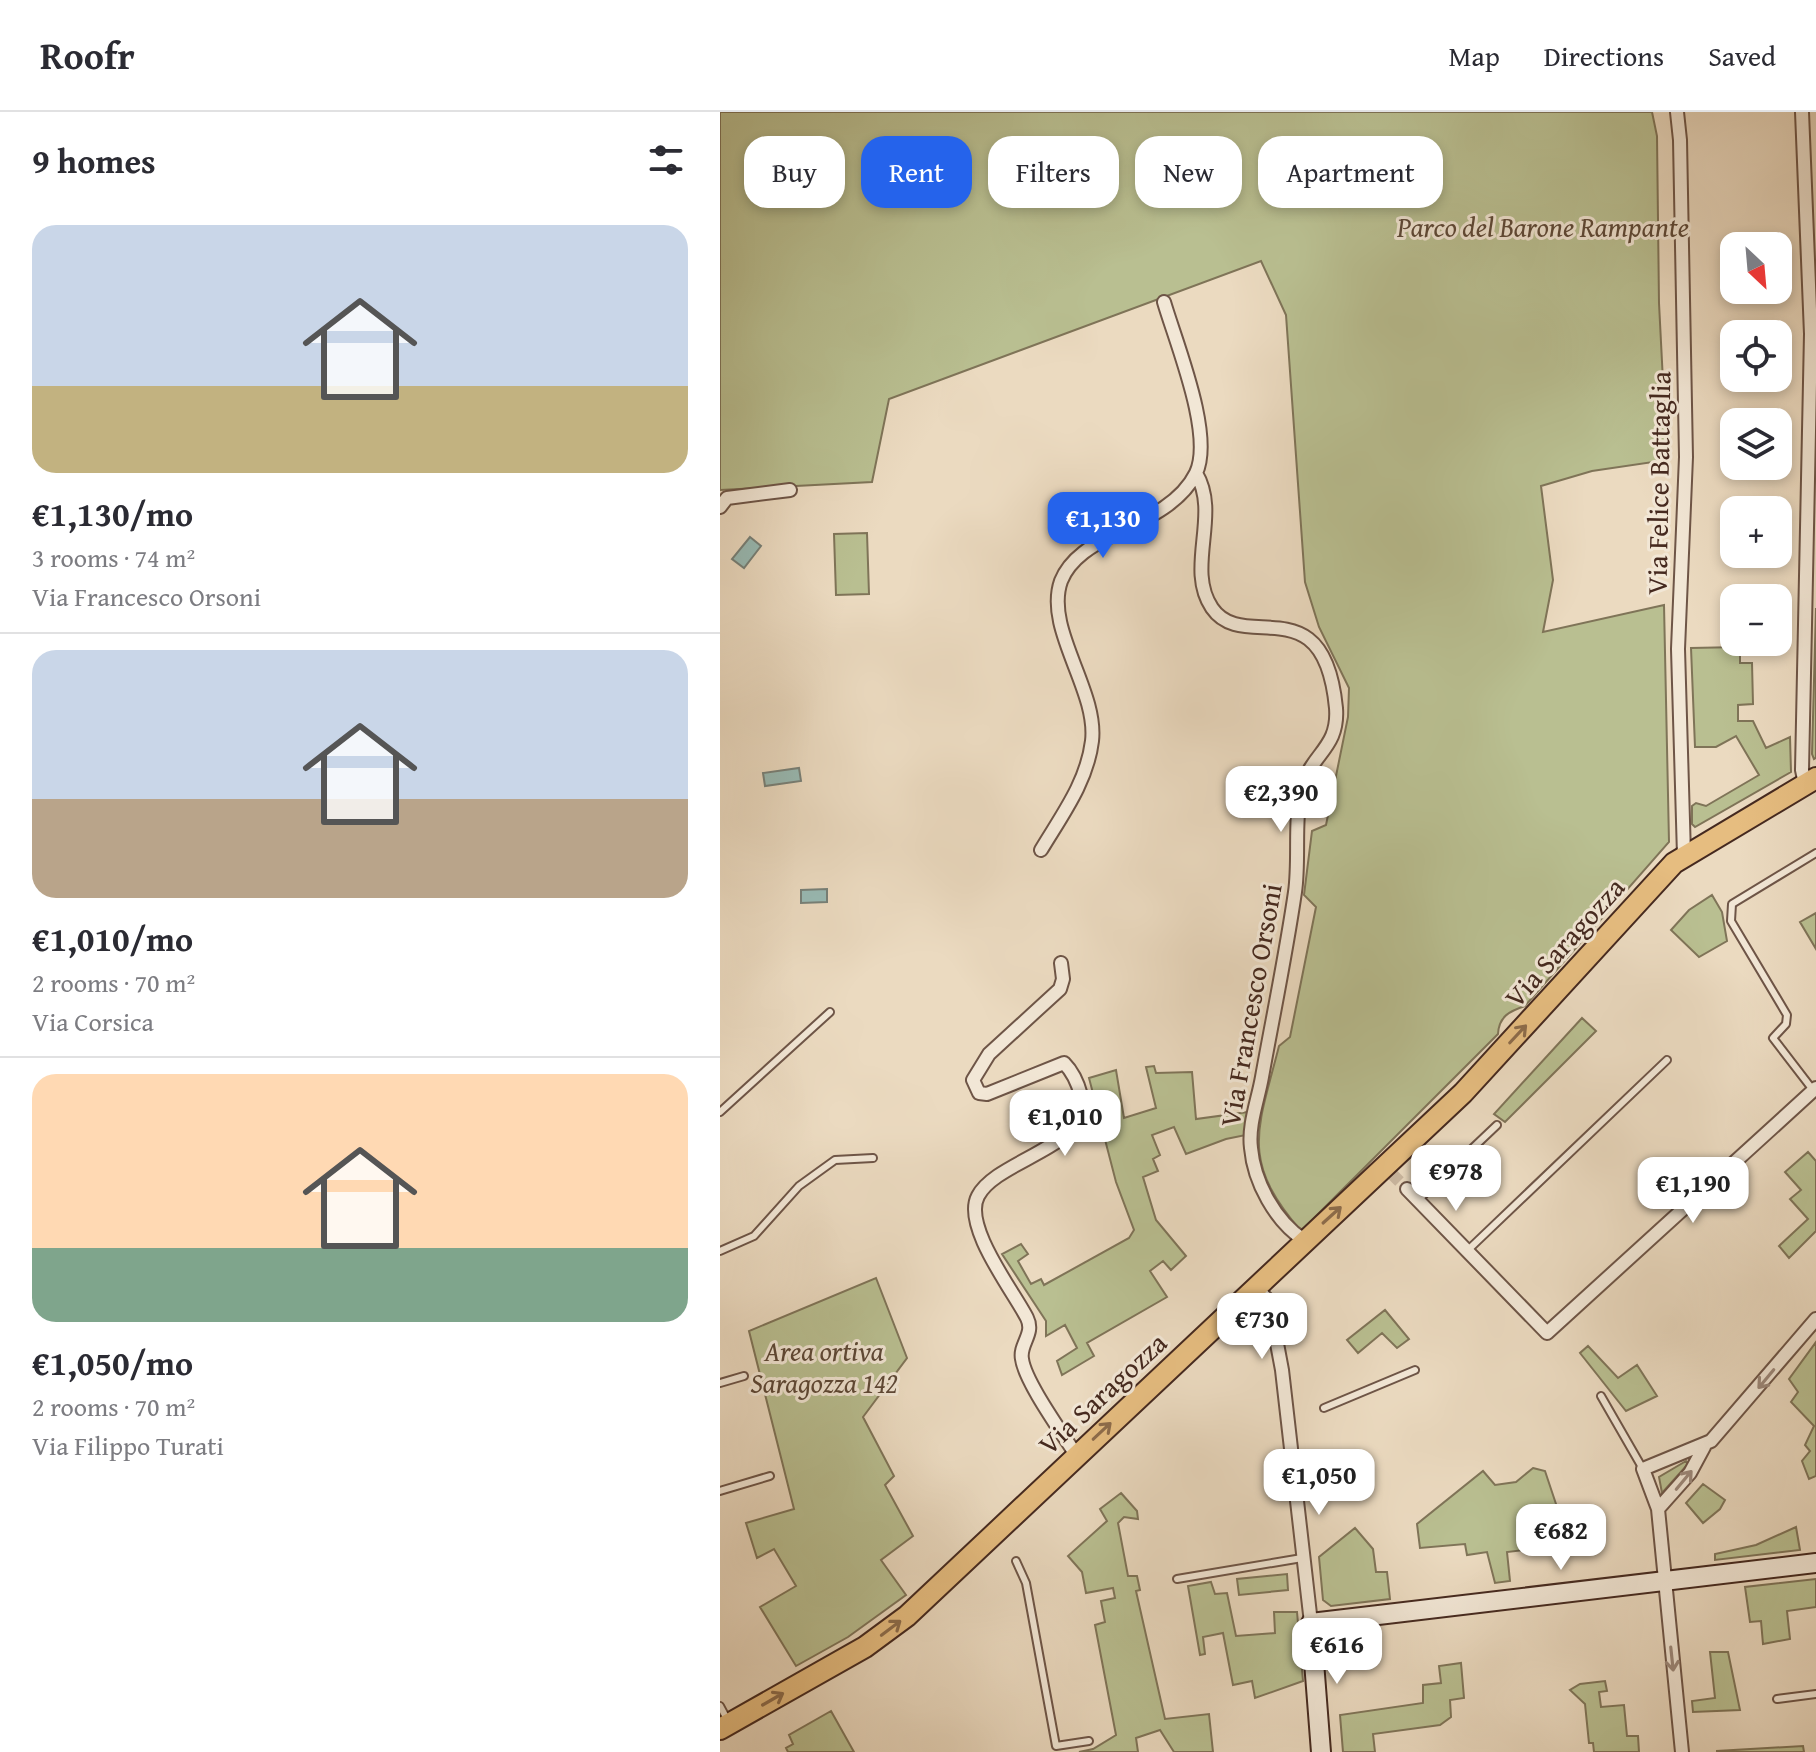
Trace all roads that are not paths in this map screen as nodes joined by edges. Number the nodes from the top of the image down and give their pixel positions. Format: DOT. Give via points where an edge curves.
graph roads {
  1 [pos="1677,112"];
  2 [pos="1802,112"];
  3 [pos="1164,302"];
  4 [pos="1196,473"];
  5 [pos="790,490"];
  6 [pos="720,507"];
  7 [pos="1811,781"];
  8 [pos="1041,850"];
  9 [pos="1816,853"];
  10 [pos="1684,855"];
  11 [pos="1061,963"];
  12 [pos="830,1012"];
  13 [pos="1667,1060"];
  14 [pos="1815,1089"];
  15 [pos="720,1112"];
  16 [pos="1497,1125"];
  17 [pos="873,1158"];
  18 [pos="1407,1189"];
  19 [pos="1418,1200"];
  20 [pos="1304,1240"];
  21 [pos="1468,1250"];
  22 [pos="720,1251"];
  23 [pos="1255,1287"];
  24 [pos="1816,1319"];
  25 [pos="1415,1370"];
  26 [pos="744,1376"];
  27 [pos="720,1383"];
  28 [pos="1601,1396"];
  29 [pos="1324,1408"];
  30 [pos="1704,1447"];
  31 [pos="1076,1455"];
  32 [pos="1643,1469"];
  33 [pos="770,1476"];
  34 [pos="720,1491"];
  35 [pos="1658,1509"];
  36 [pos="1306,1558"];
  37 [pos="1016,1561"];
  38 [pos="1816,1563"];
  39 [pos="1177,1579"];
  40 [pos="1664,1581"];
  41 [pos="1311,1623"];
  42 [pos="1816,1694"];
  43 [pos="1777,1699"];
  44 [pos="723,1720"];
  45 [pos="1089,1741"];
  46 [pos="1321,1752"];
  47 [pos="1682,1752"];
  1 -- 10 [label="street, Via Felice Battaglia" via="1686,457 1678,649"];
  2 -- 7 [label="street" via="1811,334 1802,770"];
  3 -- 4 [label="street, Via Francesco Orsoni" via="1202,440"];
  4 -- 8 [label="street" via="1175,499 1092,546 1061,582 1059,609 1087,699 1093,739 1078,790"];
  4 -- 20 [label="street, Via Francesco Orsoni" via="1206,497 1202,574 1210,606 1233,624 1281,626 1307,639 1318,650 1334,694 1333,738 1304,780 1301,796 1293,906 1250,1145 1265,1194"];
  5 -- 6 [label="street" via="727,498"];
  7 -- 10 [label="main road, Via Saragozza"];
  9 -- 14 [label="lane" via="1732,904 1731,921 1787,1015 1773,1038"];
  20 -- 10 [label="main road, Via Saragozza, one-way" via="1388,1170"];
  11 -- 31 [label="street" via="1060,989 989,1054 973,1080 979,1093 987,1094 1064,1063 1083,1102 1080,1120 1054,1144 1014,1165 978,1195 976,1205 981,1233 1028,1320 1021,1352 1025,1370"];
  12 -- 15 [label="lane"];
  13 -- 21 [label="lane"];
  14 -- 21 [label="street" via="1547,1333"];
  16 -- 19 [label="lane"];
  17 -- 22 [label="lane" via="835,1160 799,1186 754,1236"];
  18 -- 19 [label="street"];
  19 -- 21 [label="street"];
  20 -- 23 [label="main road, Via Saragozza"];
  31 -- 23 [label="main road, Via Saragozza, one-way"];
  23 -- 36 [label="street" via="1270,1307 1293,1413"];
  24 -- 30 [label="street, one-way"];
  25 -- 29 [label="lane"];
  26 -- 27 [label="lane"];
  28 -- 32 [label="lane"];
  30 -- 32 [label="street" via="1681,1451"];
  35 -- 30 [label="street, one-way"];
  44 -- 31 [label="main road, Via Saragozza, one-way" via="889,1630 995,1540"];
  32 -- 35 [label="street"];
  33 -- 34 [label="lane"];
  35 -- 40 [label="street"];
  36 -- 39 [label="lane"];
  36 -- 41 [label="street"];
  37 -- 45 [label="lane" via="1026,1583 1056,1746"];
  38 -- 40 [label="street"];
  40 -- 41 [label="street"];
  40 -- 47 [label="street, one-way"];
  41 -- 46 [label="street"];
  42 -- 43 [label="lane"];
}
